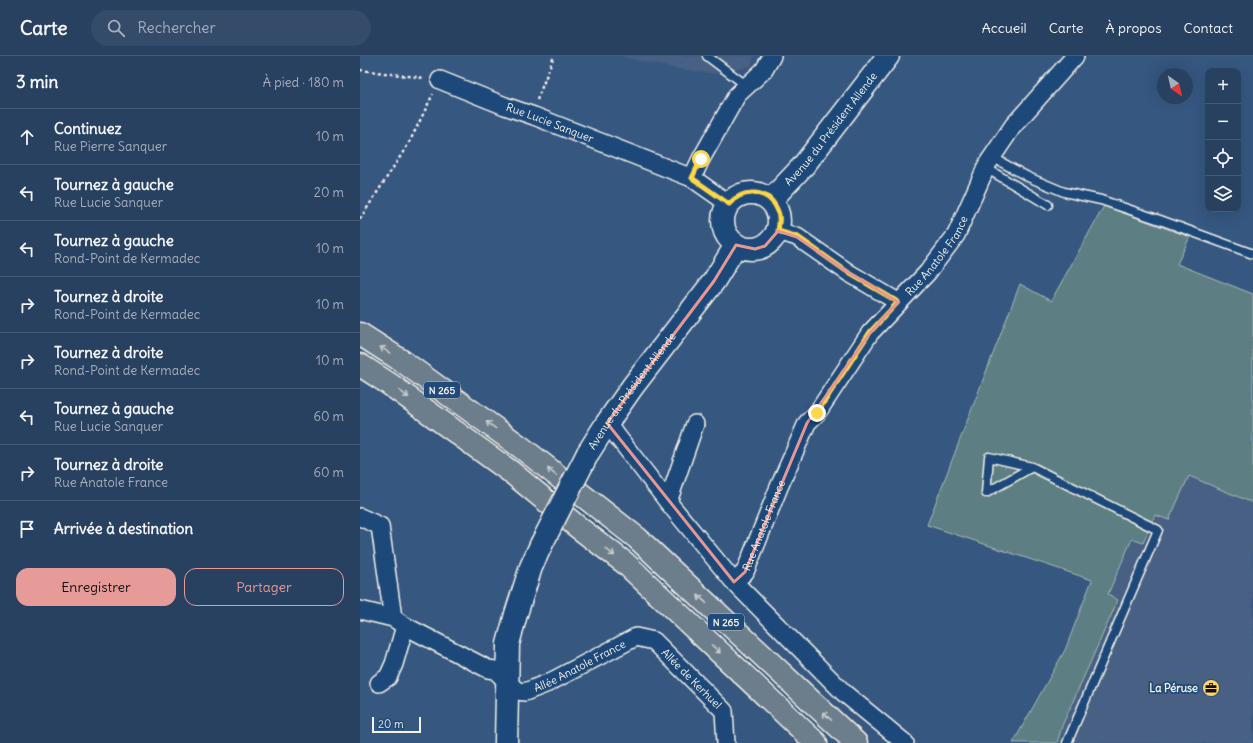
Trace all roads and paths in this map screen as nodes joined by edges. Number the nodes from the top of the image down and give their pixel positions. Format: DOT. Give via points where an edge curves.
graph roads {
  1 [pos="554,56"];
  2 [pos="707,56"];
  3 [pos="772,56"];
  4 [pos="888,56"];
  5 [pos="1075,56"];
  6 [pos="360,70"];
  7 [pos="440,80"];
  8 [pos="747,86"];
  9 [pos="534,116"];
  10 [pos="989,162"];
  11 [pos="692,178"];
  12 [pos="771,200"];
  13 [pos="729,204"];
  14 [pos="1048,205"];
  15 [pos="360,219"];
  16 [pos="778,231"];
  17 [pos="736,245"];
  18 [pos="1253,254"];
  19 [pos="898,302"];
  20 [pos="360,334"];
  21 [pos="360,365"];
  22 [pos="607,423"];
  23 [pos="695,424"];
  24 [pos="1032,467"];
  25 [pos="668,502"];
  26 [pos="360,517"];
  27 [pos="734,582"];
  28 [pos="360,610"];
  29 [pos="399,622"];
  30 [pos="654,641"];
  31 [pos="507,681"];
  32 [pos="379,683"];
  33 [pos="506,743"];
  34 [pos="726,743"];
  35 [pos="816,743"];
  36 [pos="856,743"];
  37 [pos="905,743"];
  38 [pos="1067,743"];
  1 -- 9 [label="path" via="537,99"];
  2 -- 8 [label="lane"];
  3 -- 8 [label="street" via="764,70"];
  4 -- 12 [label="main road, Avenue du Président Allende" via="804,165"];
  5 -- 10 [label="street, Rue Anatole France" via="1013,126"];
  6 -- 7 [label="path"];
  7 -- 9 [label="street, Rue Lucie Sanquer"];
  7 -- 15 [label="path" via="409,143"];
  8 -- 11 [label="street" via="737,96"];
  9 -- 11 [label="street, Rue Lucie Sanquer"];
  10 -- 14 [label="lane"];
  10 -- 18 [label="lane" via="1064,192 1160,220"];
  10 -- 19 [label="street, Rue Anatole France" via="956,235 928,272"];
  11 -- 13 [label="street, Rue Lucie Sanquer"];
  12 -- 13 [label="main road" via="760,194 747,192 735,197"];
  12 -- 16 [label="main road" via="780,220"];
  13 -- 17 [label="main road" via="723,215 723,224 729,239"];
  16 -- 17 [label="main road" via="773,240 765,246 745,249"];
  16 -- 19 [label="street" via="798,237 849,273"];
  17 -- 22 [label="main road, Avenue du Président Allende" via="714,281"];
  19 -- 27 [label="street, Rue Anatole France" via="870,332 817,413 807,424 745,572"];
  36 -- 20 [label="highway, N 265, one-way" via="637,538 522,448 402,361"];
  21 -- 35 [label="highway, N 265, one-way" via="388,382 511,472 626,563"];
  22 -- 25 [label="street"];
  22 -- 31 [label="main road, Avenue du Président Allende, bridge" via="588,453 531,567 508,644"];
  23 -- 25 [label="street"];
  24 -- 24 [label="lane" via="989,457 986,493 1012,478"];
  24 -- 38 [label="lane" via="1158,530"];
  25 -- 27 [label="street"];
  26 -- 29 [label="street" via="380,526"];
  27 -- 37 [label="street" via="844,693"];
  28 -- 29 [label="street"];
  29 -- 31 [label="street" via="488,669 495,670"];
  29 -- 32 [label="street" via="394,664 388,677"];
  30 -- 31 [label="street, Allée Anatole France" via="636,636 548,683 524,692 517,691"];
  30 -- 34 [label="street, Allée de Kerhuel" via="724,711"];
  31 -- 33 [label="main road"];
}
